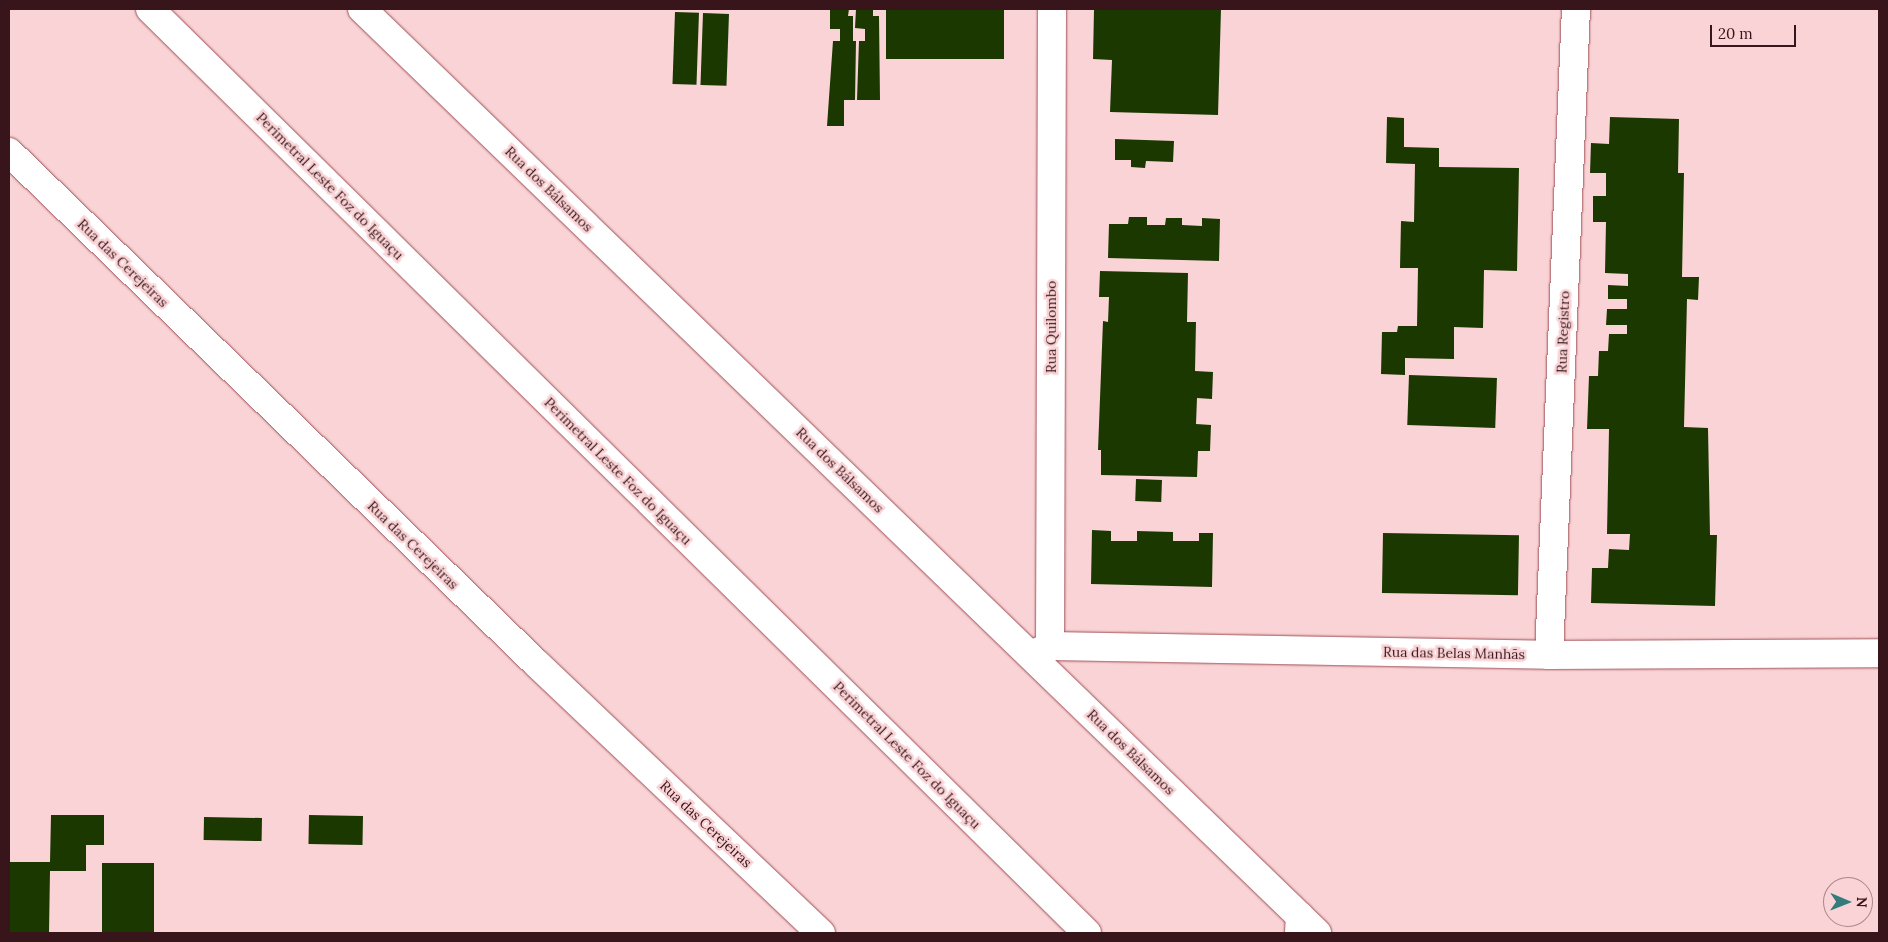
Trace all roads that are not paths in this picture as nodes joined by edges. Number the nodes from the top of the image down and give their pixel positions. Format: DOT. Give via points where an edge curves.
graph roads {
  1 [pos="150,9"];
  2 [pos="362,9"];
  3 [pos="1052,9"];
  4 [pos="1576,9"];
  5 [pos="9,152"];
  6 [pos="1040,650"];
  7 [pos="1879,654"];
  8 [pos="1549,655"];
  9 [pos="1305,927"];
  10 [pos="821,933"];
  11 [pos="1087,933"];
  1 -- 11 [label="main road, Perimetral Leste Foz do Iguaçu"];
  2 -- 6 [label="main road, Rua dos Bálsamos"];
  3 -- 6 [label="main road, Rua Quilombo"];
  4 -- 8 [label="main road, Rua Registro"];
  5 -- 10 [label="main road, Rua das Cerejeiras" via="536,663"];
  6 -- 8 [label="main road, Rua das Belas Manhãs"];
  6 -- 9 [label="main road, Rua dos Bálsamos"];
  7 -- 8 [label="main road, Rua das Belas Manhãs"];
}
